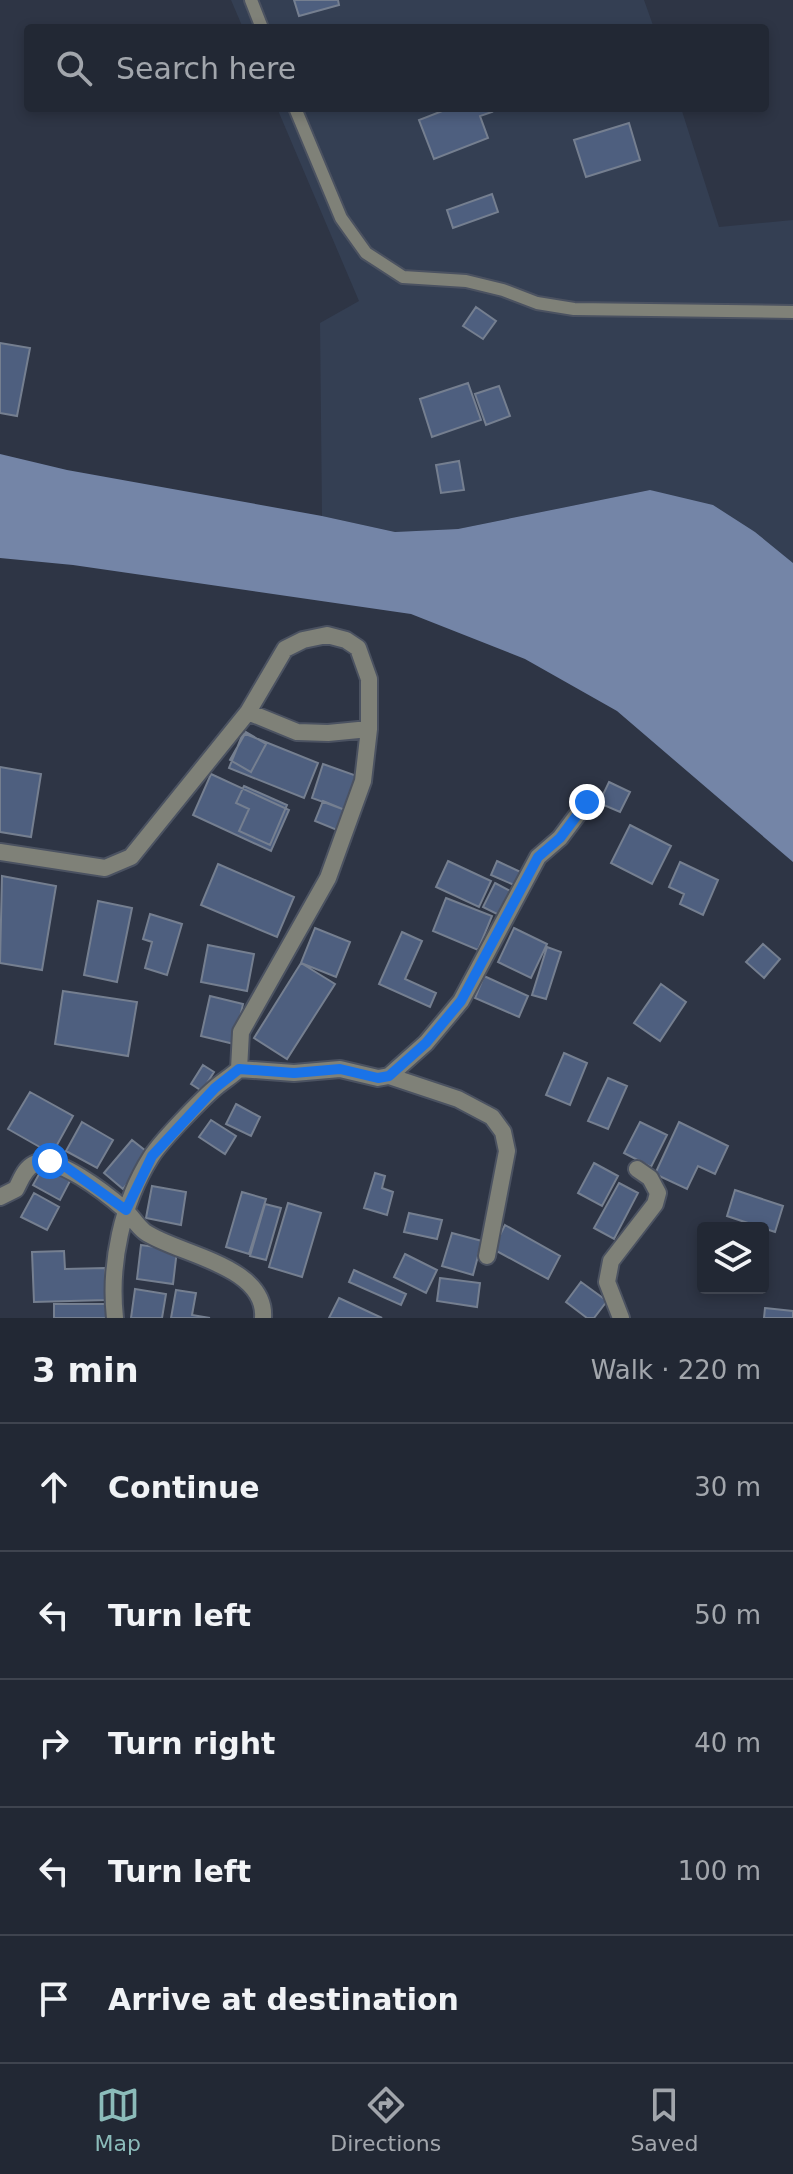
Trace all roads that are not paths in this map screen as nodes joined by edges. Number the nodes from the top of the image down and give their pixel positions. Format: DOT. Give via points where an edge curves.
graph roads {
  1 [pos="251,0"];
  2 [pos="260,24"];
  3 [pos="297,112"];
  4 [pos="793,312"];
  5 [pos="248,712"];
  6 [pos="369,729"];
  7 [pos="587,802"];
  8 [pos="0,852"];
  9 [pos="239,1069"];
  10 [pos="389,1076"];
  11 [pos="637,1169"];
  12 [pos="0,1197"];
  13 [pos="126,1210"];
  14 [pos="487,1256"];
  15 [pos="115,1318"];
  16 [pos="263,1318"];
  17 [pos="621,1318"];
  1 -- 2 [label="lane"];
  3 -- 4 [label="lane" via="341,218 366,253 403,277 466,281 574,309"];
  5 -- 6 [label="street" via="297,732"];
  5 -- 6 [label="street" via="285,649 327,635 358,648 369,679"];
  5 -- 8 [label="street" via="131,857 105,868"];
  6 -- 9 [label="street" via="363,781 328,878 241,1032"];
  7 -- 10 [label="street" via="538,857 461,1001"];
  9 -- 10 [label="street" via="340,1069"];
  9 -- 13 [label="street" via="152,1156"];
  10 -- 14 [label="street" via="458,1099 492,1117 503,1132 507,1151"];
  11 -- 17 [label="street" via="658,1193 611,1261 607,1282"];
  12 -- 13 [label="street" via="16,1189 35,1163 50,1161"];
  13 -- 15 [label="street" via="116,1253"];
  13 -- 16 [label="street" via="147,1233 233,1270 254,1292"];
}
